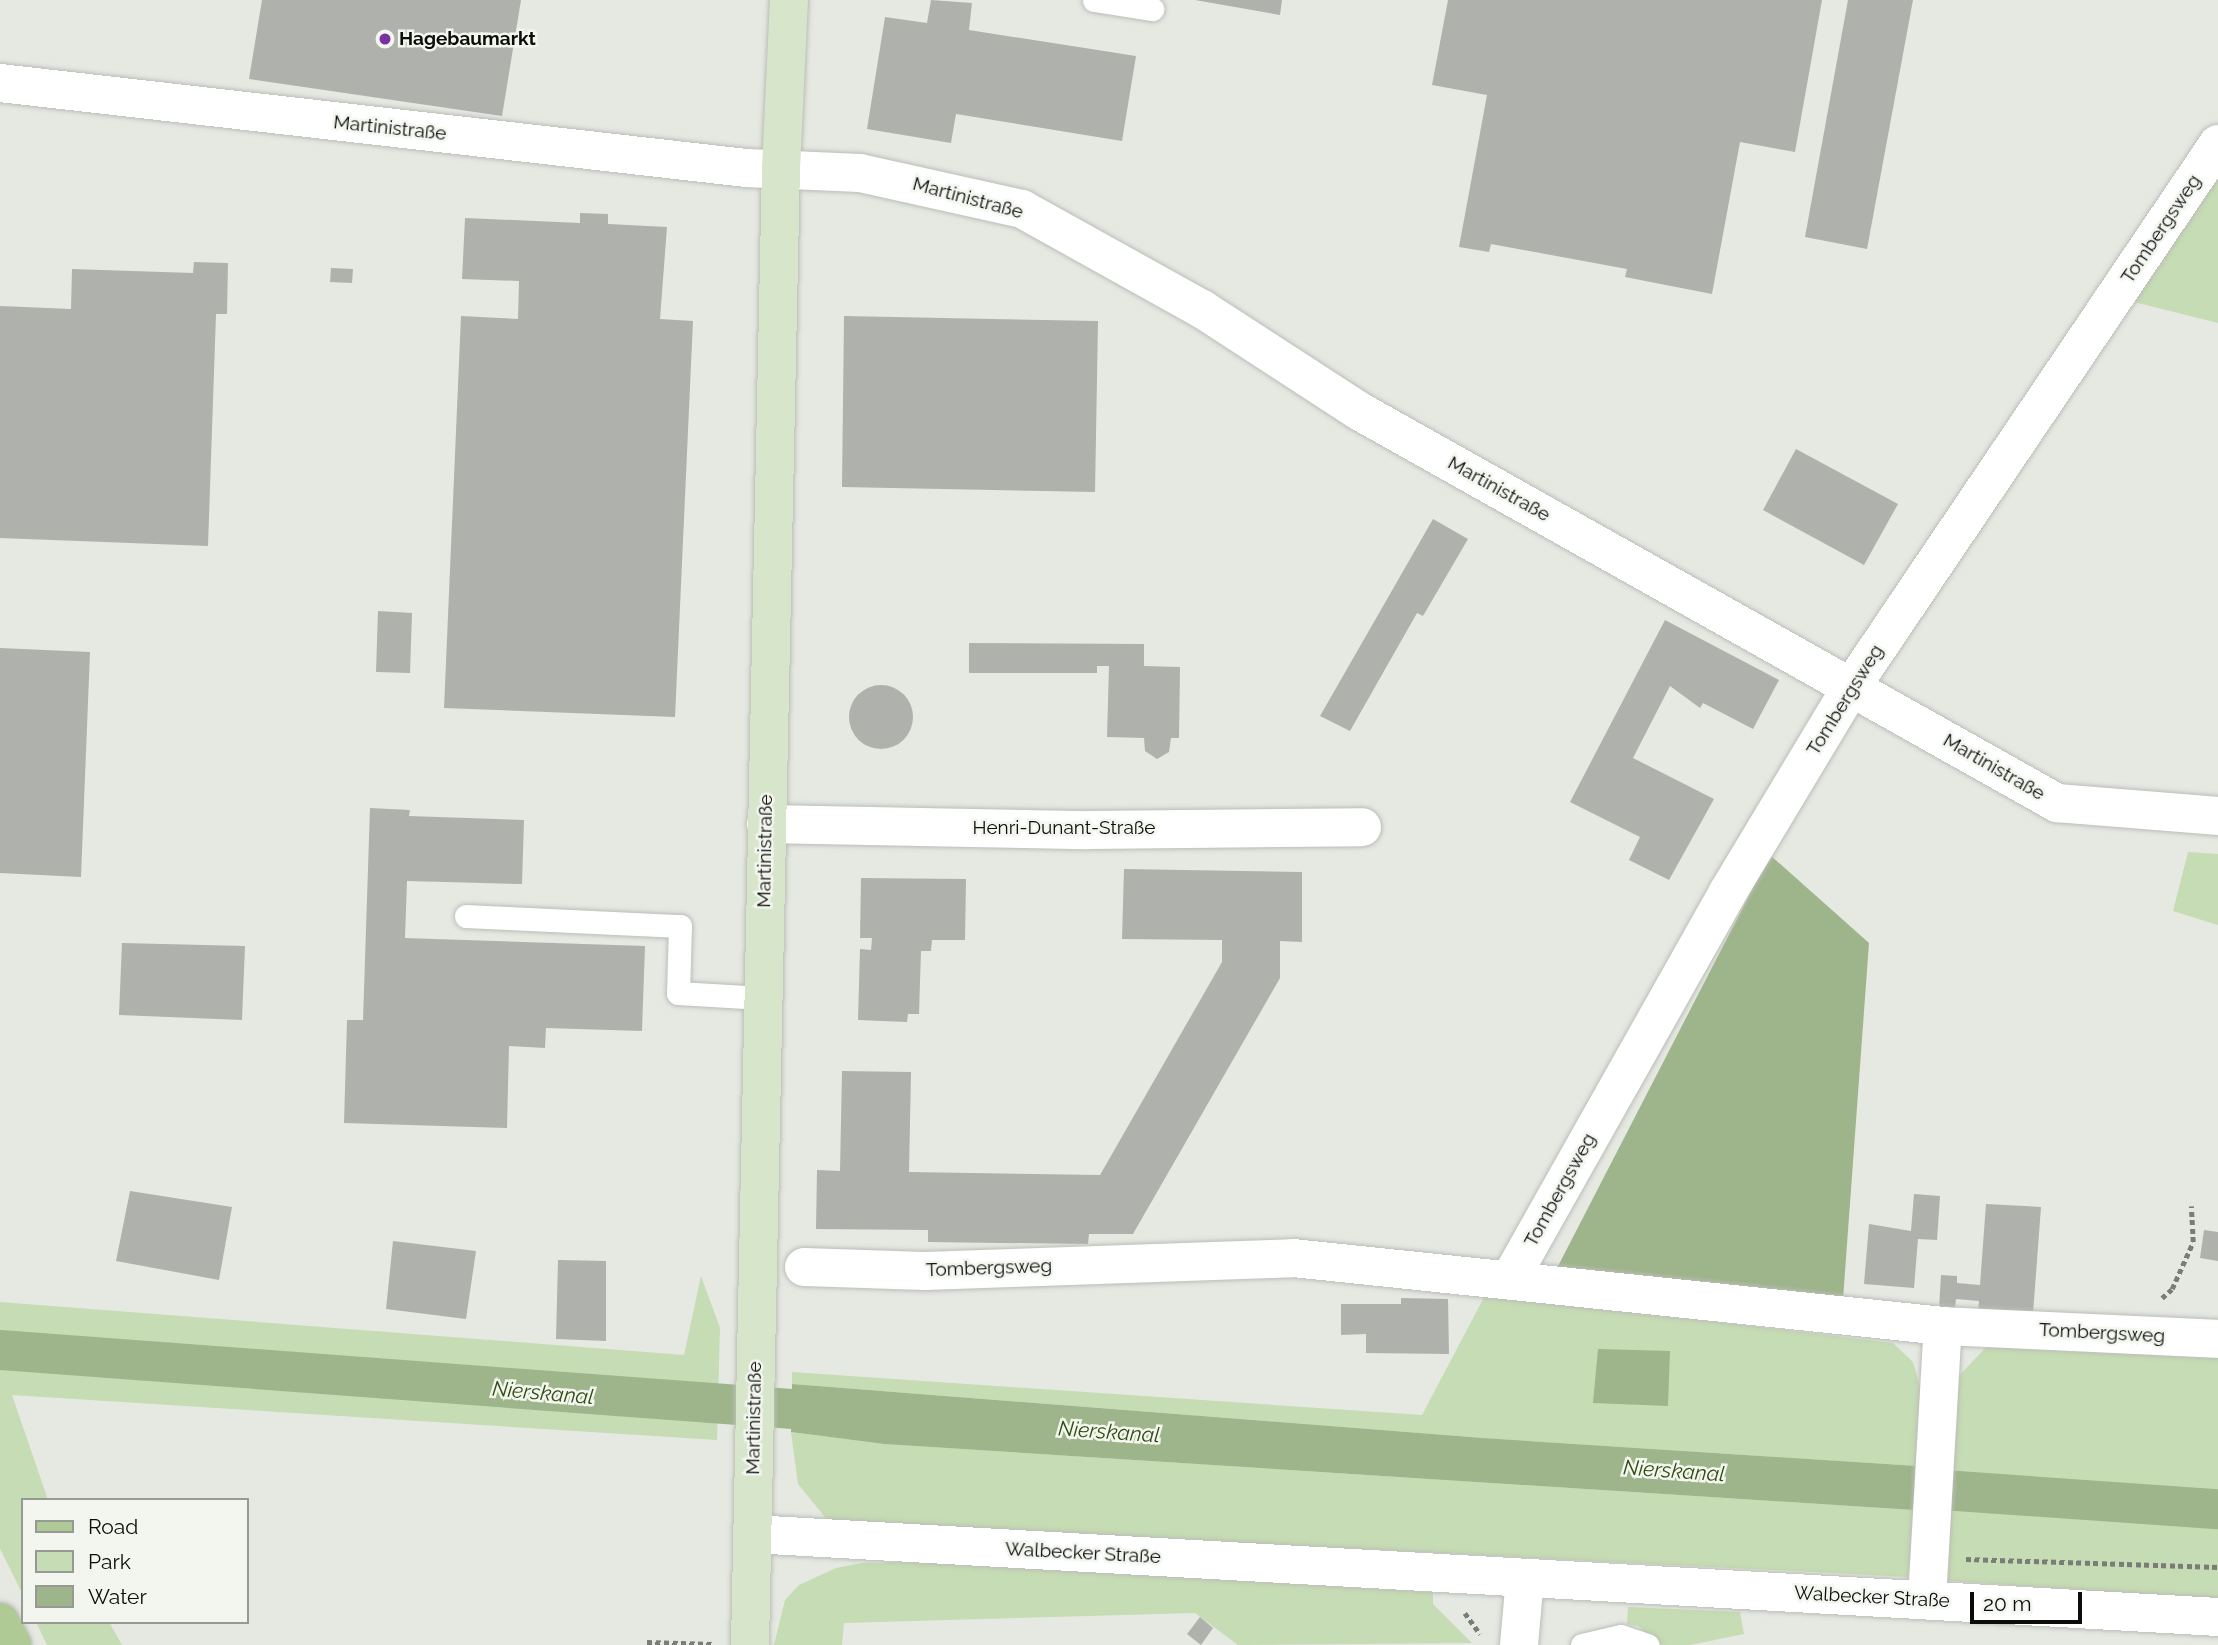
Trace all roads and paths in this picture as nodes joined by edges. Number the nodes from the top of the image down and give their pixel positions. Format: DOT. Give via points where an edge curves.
graph roads {
  1 [pos="789,0"];
  2 [pos="1094,0"];
  3 [pos="1152,9"];
  4 [pos="0,83"];
  5 [pos="2218,144"];
  6 [pos="781,169"];
  7 [pos="1852,686"];
  8 [pos="2217,815"];
  9 [pos="766,824"];
  10 [pos="1362,827"];
  11 [pos="466,916"];
  12 [pos="762,998"];
  13 [pos="2191,1206"];
  14 [pos="804,1267"];
  15 [pos="1510,1279"];
  16 [pos="1943,1326"];
  17 [pos="2123,1334"];
  18 [pos="2218,1339"];
  19 [pos="752,1534"];
  20 [pos="1930,1544"];
  21 [pos="2218,1567"];
  22 [pos="1525,1578"];
  23 [pos="1927,1600"];
  24 [pos="2218,1617"];
  25 [pos="0,1622"];
  26 [pos="647,1642"];
  27 [pos="12,1645"];
  28 [pos="724,1645"];
  29 [pos="750,1645"];
  30 [pos="1518,1645"];
  31 [pos="1582,1645"];
  32 [pos="1647,1645"];
  1 -- 6 [label="main road, Martinistraße"];
  2 -- 3 [label="lane"];
  4 -- 6 [label="street, Martinistraße"];
  5 -- 7 [label="street, Tombergsweg"];
  6 -- 7 [label="street, Martinistraße" via="860,173 1022,209 1202,309 1359,411"];
  6 -- 9 [label="main road, Martinistraße"];
  7 -- 8 [label="street, Martinistraße" via="2057,803"];
  7 -- 15 [label="street, Tombergsweg" via="1728,892"];
  9 -- 10 [label="street, Henri-Dunant-Straße" via="1088,830"];
  9 -- 12 [label="main road, Martinistraße"];
  11 -- 12 [label="lane" via="680,926 678,993"];
  12 -- 19 [label="main road, Martinistraße"];
  13 -- 17 [label="path" via="2193,1242 2172,1289"];
  14 -- 15 [label="street, Tombergsweg" via="925,1271 1293,1258"];
  15 -- 16 [label="street, Tombergsweg"];
  16 -- 17 [label="street, Tombergsweg"];
  16 -- 20 [label="street"];
  17 -- 18 [label="street, Tombergsweg"];
  19 -- 22 [label="street, Walbecker Straße"];
  19 -- 29 [label="main road"];
  20 -- 21 [label="path" via="2003,1558"];
  20 -- 23 [label="street"];
  22 -- 23 [label="street, Walbecker Straße"];
  22 -- 30 [label="street"];
  23 -- 24 [label="street, Walbecker Straße"];
  25 -- 27 [label="main road"];
  26 -- 28 [label="path"];
  31 -- 32 [label="lane" via="1622,1636"];
}
